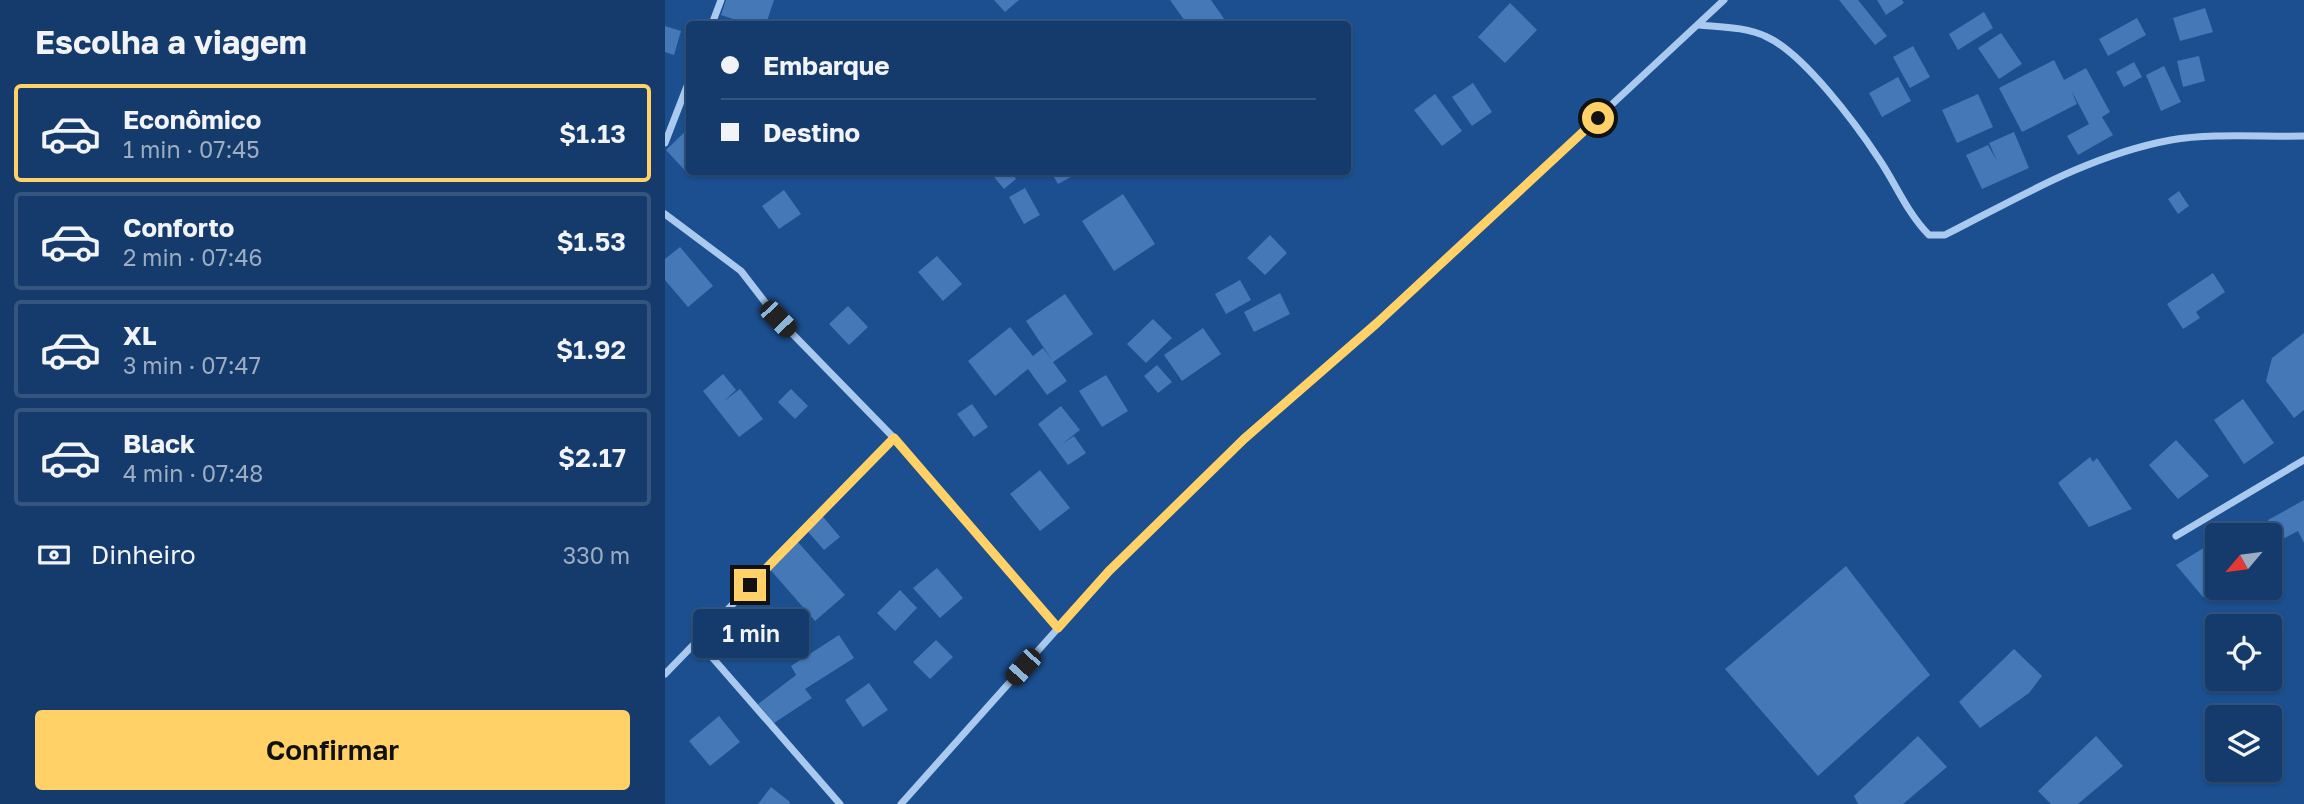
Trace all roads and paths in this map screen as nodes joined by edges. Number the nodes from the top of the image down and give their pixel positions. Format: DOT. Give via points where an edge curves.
graph roads {
  1 [pos="721,0"];
  2 [pos="1724,0"];
  3 [pos="713,21"];
  4 [pos="1699,24"];
  5 [pos="686,89"];
  6 [pos="2304,136"];
  7 [pos="665,143"];
  8 [pos="665,214"];
  9 [pos="894,438"];
  10 [pos="2304,460"];
  11 [pos="2176,536"];
  12 [pos="1058,628"];
  13 [pos="697,640"];
  14 [pos="665,674"];
  15 [pos="840,804"];
  16 [pos="901,804"];
  1 -- 3 [label="street"];
  2 -- 4 [label="street"];
  4 -- 6 [label="street" via="1766,36 1791,51 1846,115 1917,223 1929,234 1945,234 2087,164 2132,149 2174,140"];
  4 -- 12 [label="street" via="1377,323 1244,439 1109,571"];
  5 -- 7 [label="street"];
  8 -- 9 [label="street" via="741,271 778,319"];
  9 -- 12 [label="street"];
  9 -- 13 [label="street"];
  10 -- 11 [label="street"];
  12 -- 16 [label="street"];
  13 -- 14 [label="street"];
  13 -- 15 [label="street"];
}
